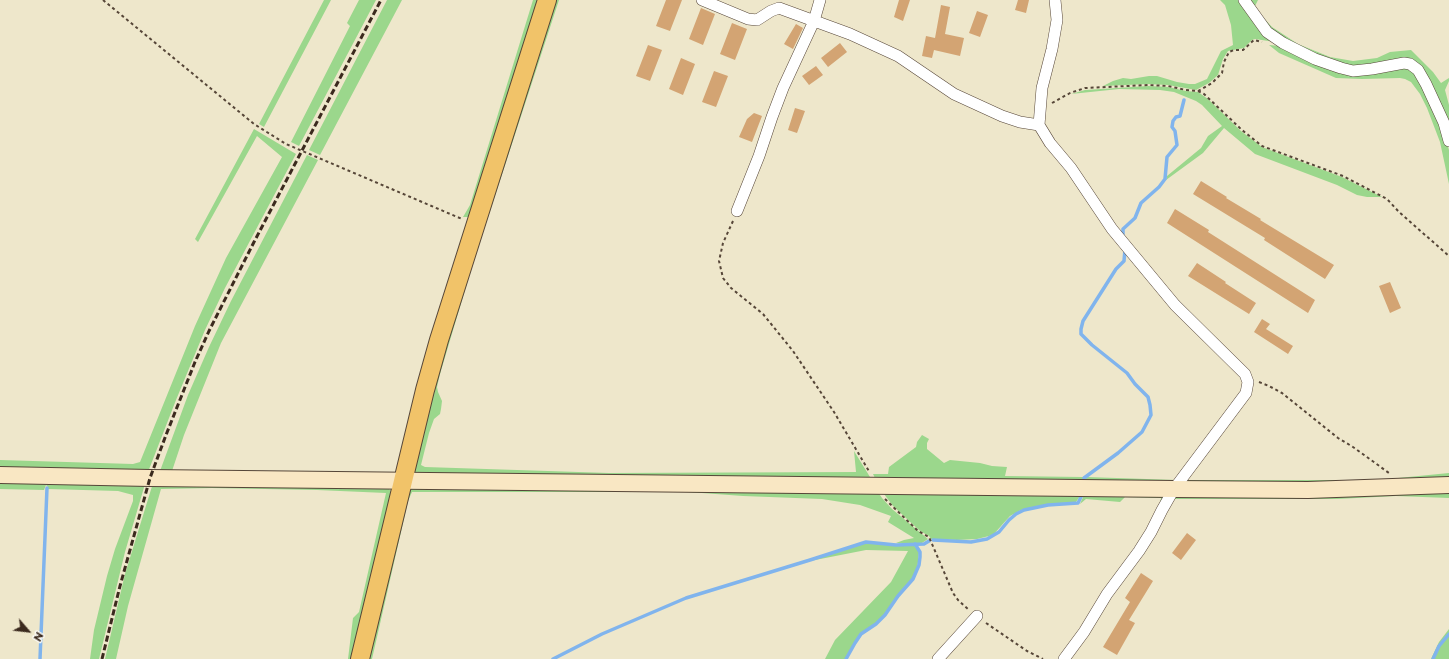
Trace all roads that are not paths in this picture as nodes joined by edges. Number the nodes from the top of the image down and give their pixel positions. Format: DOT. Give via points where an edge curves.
graph roads {
  1 [pos="547,0"];
  2 [pos="702,0"];
  3 [pos="820,0"];
  4 [pos="1056,0"];
  5 [pos="1244,0"];
  6 [pos="814,21"];
  7 [pos="1039,125"];
  8 [pos="1449,141"];
  9 [pos="737,211"];
  10 [pos="0,475"];
  11 [pos="404,481"];
  12 [pos="1449,485"];
  13 [pos="1174,489"];
  14 [pos="977,616"];
  15 [pos="360,659"];
  16 [pos="938,659"];
  17 [pos="1064,659"];
  1 -- 11 [label="main road" via="439,340"];
  2 -- 6 [label="street" via="748,19 757,20 779,8"];
  3 -- 6 [label="street"];
  4 -- 7 [label="street" via="1057,20 1042,88"];
  5 -- 8 [label="street" via="1267,32 1283,43 1315,58 1353,71 1410,64 1418,70 1426,84 1444,123"];
  6 -- 7 [label="street" via="898,56 954,94 1002,116"];
  6 -- 9 [label="street" via="783,88 760,156"];
  7 -- 13 [label="street" via="1112,229 1175,305 1245,374 1248,382 1246,393"];
  10 -- 11 [label="main road"];
  11 -- 13 [label="main road"];
  11 -- 15 [label="main road"];
  12 -- 13 [label="main road" via="1308,490"];
  13 -- 17 [label="street" via="1143,545"];
  14 -- 16 [label="street"];
}
